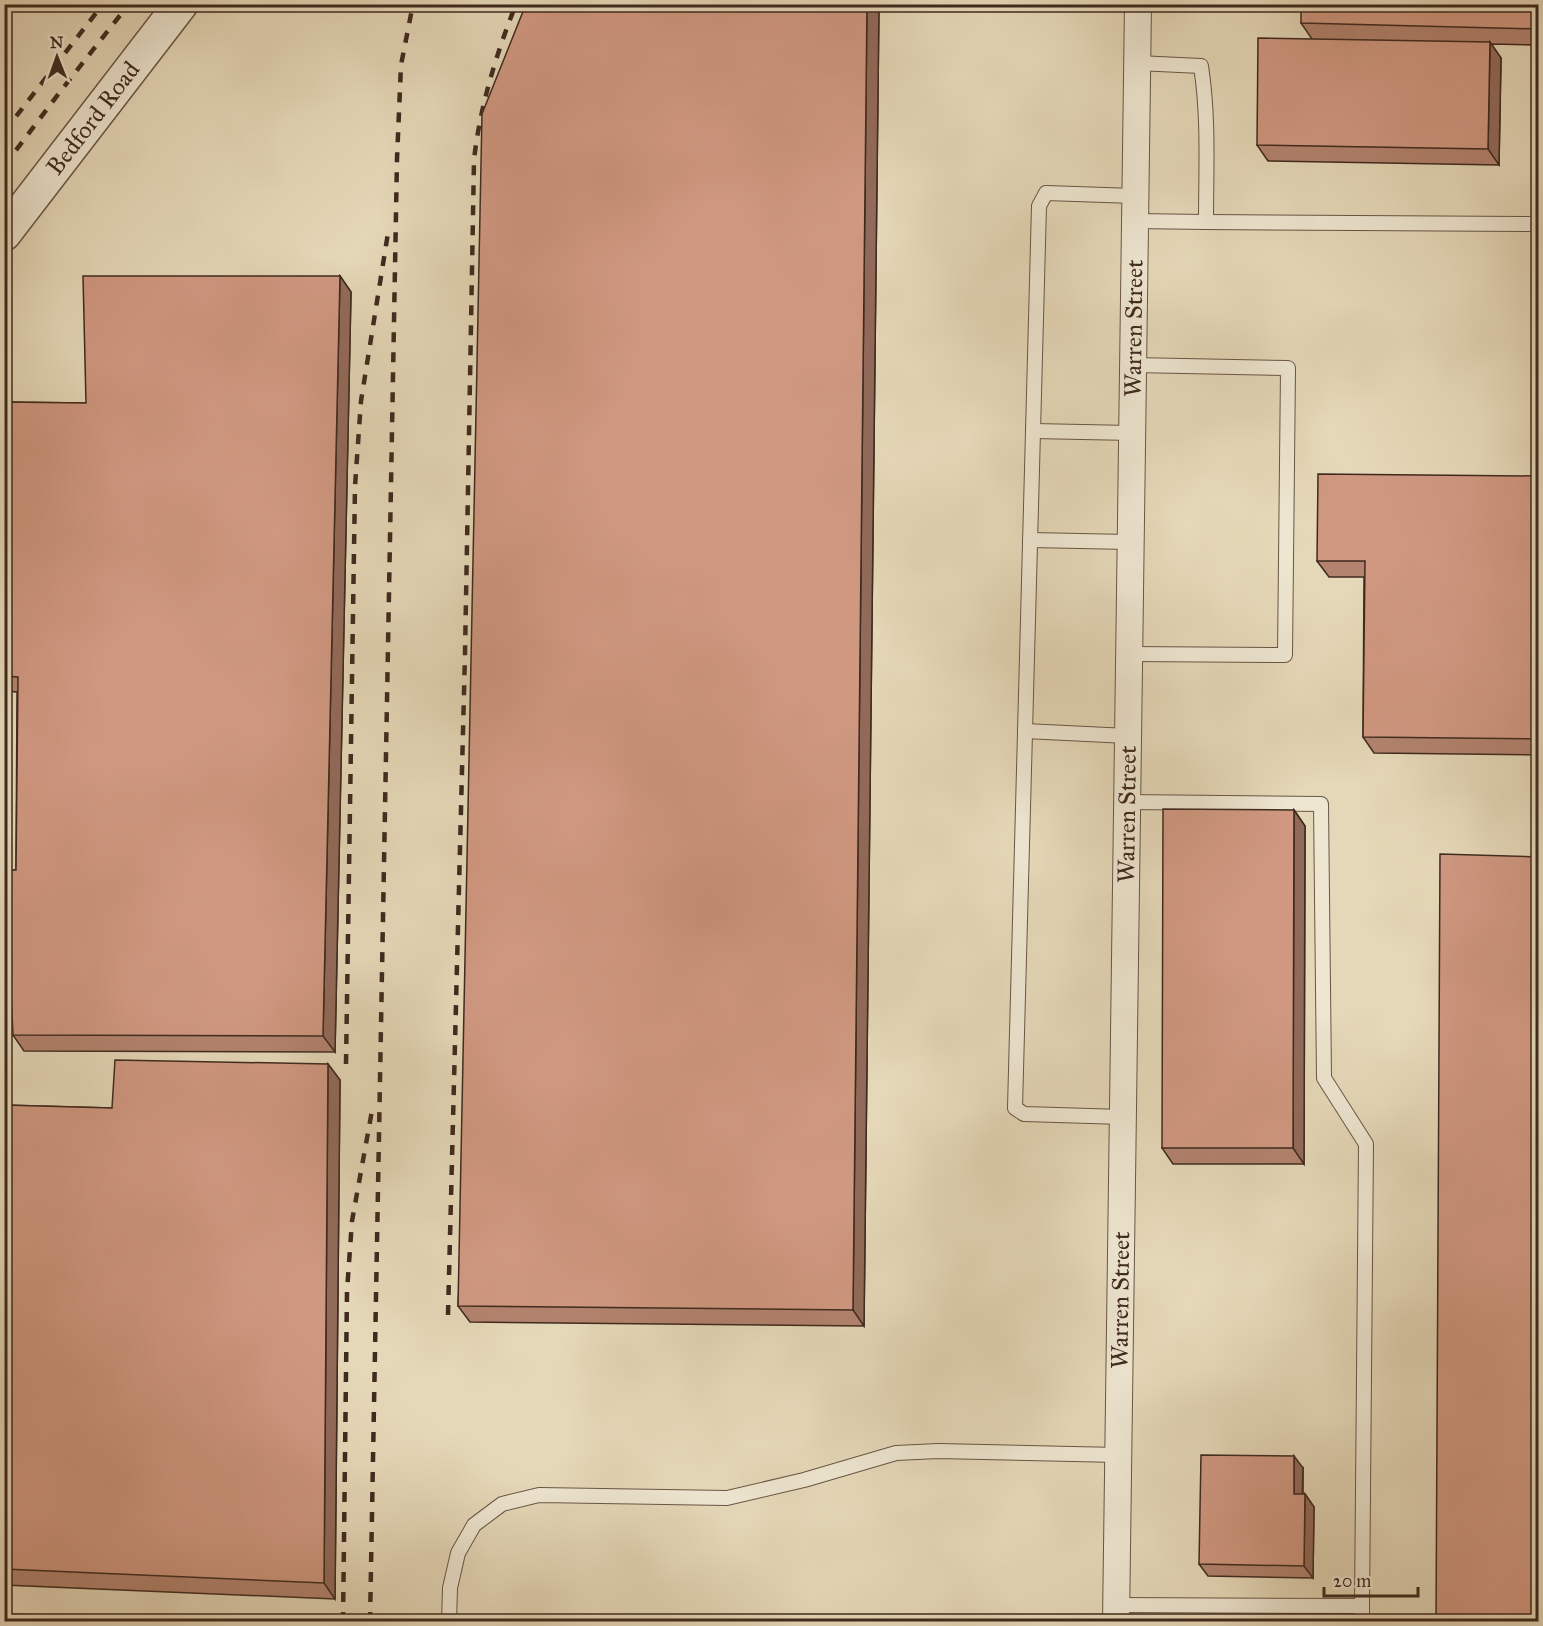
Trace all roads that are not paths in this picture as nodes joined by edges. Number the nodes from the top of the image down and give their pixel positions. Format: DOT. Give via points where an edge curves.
graph roads {
  1 [pos="181,4"];
  2 [pos="1138,4"];
  3 [pos="1137,63"];
  4 [pos="1135,196"];
  5 [pos="1135,221"];
  6 [pos="1206,222"];
  7 [pos="1539,224"];
  8 [pos="4,234"];
  9 [pos="1132,365"];
  10 [pos="1033,431"];
  11 [pos="1132,433"];
  12 [pos="1030,540"];
  13 [pos="1130,542"];
  14 [pos="1129,654"];
  15 [pos="1025,731"];
  16 [pos="1128,736"];
  17 [pos="1127,802"];
  18 [pos="1123,1117"];
  19 [pos="1118,1455"];
  20 [pos="1362,1606"];
  21 [pos="1116,1613"];
  22 [pos="4,1621"];
  23 [pos="41,1622"];
  24 [pos="449,1622"];
  25 [pos="1362,1622"];
  1 -- 8 [label="street, Bedford Road"];
  2 -- 3 [label="street, Warren Street"];
  3 -- 4 [label="street, Warren Street"];
  3 -- 6 [label="lane" via="1201,66 1205,93"];
  4 -- 5 [label="street, Warren Street"];
  4 -- 10 [label="lane" via="1046,193 1039,206"];
  5 -- 6 [label="lane"];
  5 -- 9 [label="street, Warren Street"];
  6 -- 7 [label="lane"];
  9 -- 11 [label="street, Warren Street"];
  9 -- 14 [label="lane" via="1287,368 1285,656"];
  10 -- 11 [label="lane"];
  10 -- 12 [label="lane"];
  11 -- 13 [label="street, Warren Street"];
  12 -- 13 [label="lane"];
  12 -- 15 [label="lane"];
  13 -- 14 [label="street, Warren Street"];
  14 -- 16 [label="street, Warren Street"];
  15 -- 16 [label="lane"];
  15 -- 18 [label="lane" via="1015,1108 1024,1114"];
  16 -- 17 [label="street, Warren Street"];
  17 -- 18 [label="street, Warren Street"];
  17 -- 20 [label="lane" via="1321,804 1324,1078 1366,1144"];
  18 -- 19 [label="street, Warren Street"];
  19 -- 21 [label="street, Warren Street"];
  19 -- 24 [label="lane" via="896,1453 727,1498 539,1495 502,1504 474,1525 458,1553 450,1588"];
  20 -- 21 [label="lane"];
  20 -- 25 [label="lane"];
  22 -- 23 [label="lane"];
}
